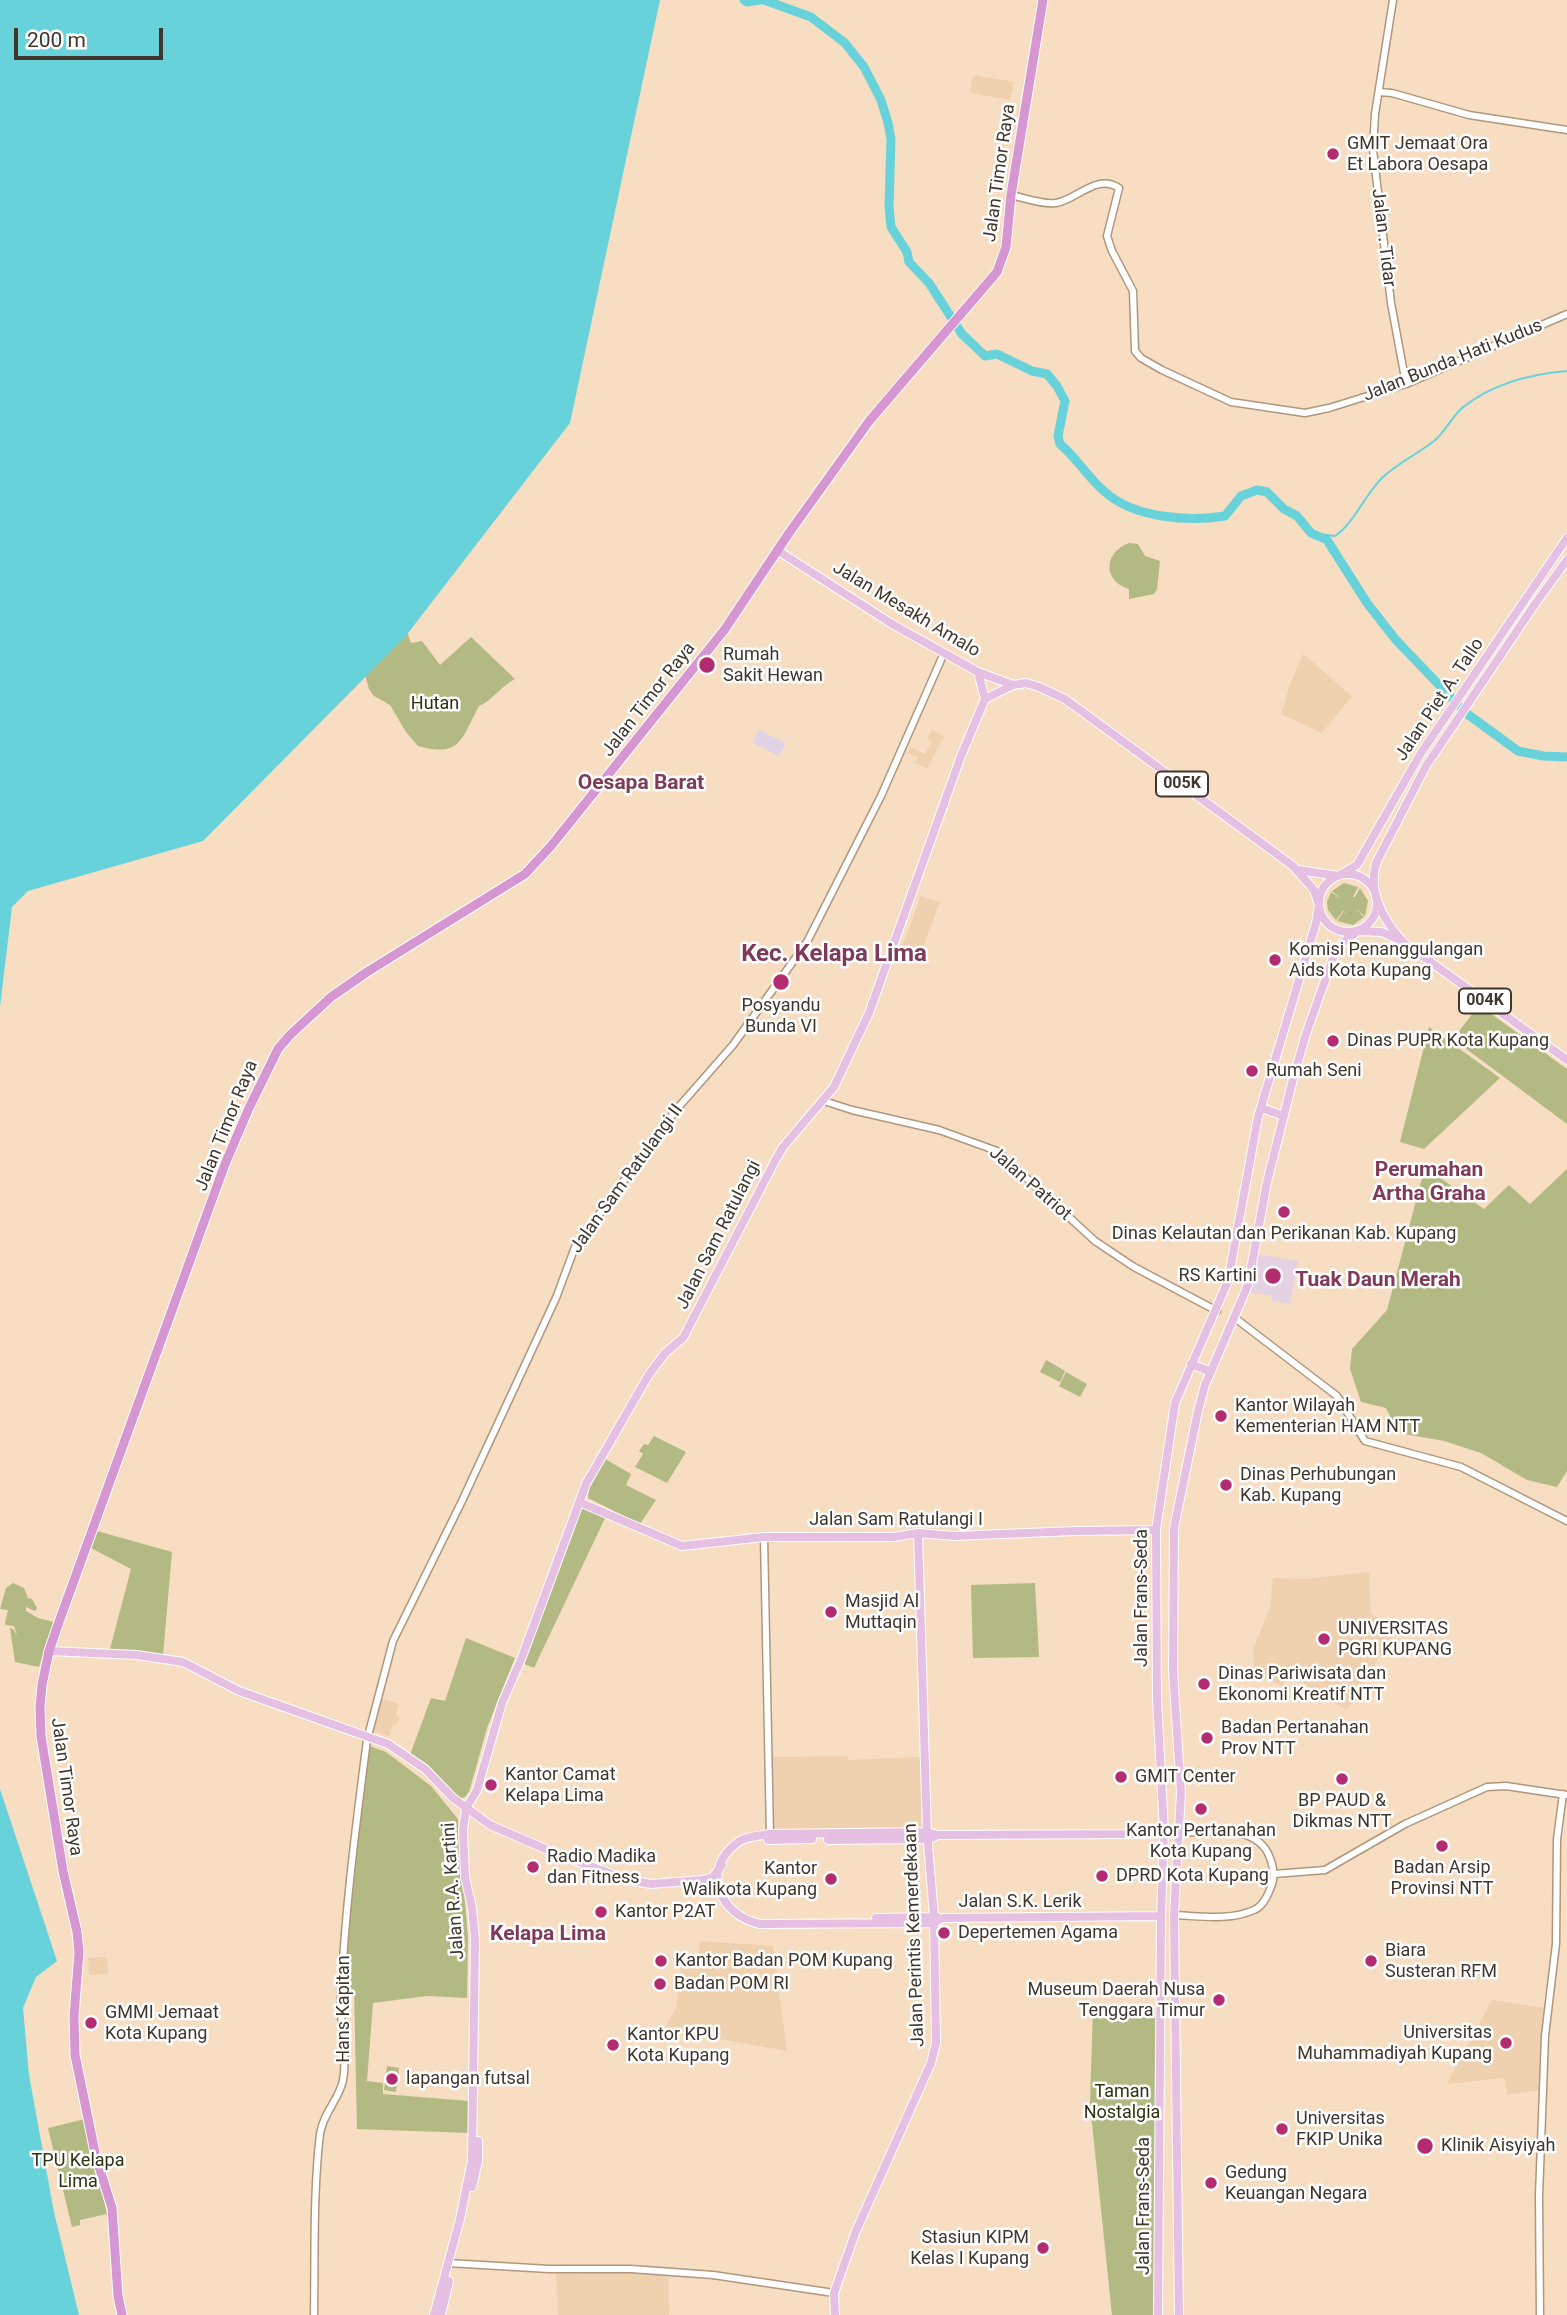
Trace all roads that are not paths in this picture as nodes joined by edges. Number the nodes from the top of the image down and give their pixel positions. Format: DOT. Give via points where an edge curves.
graph roads {
  1 [pos="1043,0"];
  2 [pos="1393,0"];
  3 [pos="1379,92"];
  4 [pos="1567,130"];
  5 [pos="1011,195"];
  6 [pos="1567,314"];
  7 [pos="1406,384"];
  8 [pos="1567,538"];
  9 [pos="778,550"];
  10 [pos="1567,560"];
  11 [pos="944,653"];
  12 [pos="1494,656"];
  13 [pos="978,672"];
  14 [pos="1013,685"];
  15 [pos="985,699"];
  16 [pos="1299,870"];
  17 [pos="1338,876"];
  18 [pos="1377,896"];
  19 [pos="1319,905"];
  20 [pos="1359,931"];
  21 [pos="1403,942"];
  22 [pos="1567,1060"];
  23 [pos="824,1101"];
  24 [pos="1261,1108"];
  25 [pos="1284,1116"];
  26 [pos="1217,1311"];
  27 [pos="1235,1318"];
  28 [pos="1191,1364"];
  29 [pos="1211,1372"];
  30 [pos="579,1502"];
  31 [pos="1567,1521"];
  32 [pos="1156,1530"];
  33 [pos="918,1533"];
  34 [pos="764,1537"];
  35 [pos="49,1651"];
  36 [pos="1173,1671"];
  37 [pos="1157,1672"];
  38 [pos="1175,1683"];
  39 [pos="1157,1685"];
  40 [pos="368,1738"];
  41 [pos="1565,1795"];
  42 [pos="470,1813"];
  43 [pos="1164,1832"];
  44 [pos="1179,1833"];
  45 [pos="928,1836"];
  46 [pos="770,1837"];
  47 [pos="722,1865"];
  48 [pos="1274,1874"];
  49 [pos="722,1898"];
  50 [pos="1174,1915"];
  51 [pos="1161,1916"];
  52 [pos="937,1919"];
  53 [pos="1161,2096"];
  54 [pos="1177,2097"];
  55 [pos="1160,2112"];
  56 [pos="1177,2112"];
  57 [pos="450,2263"];
  58 [pos="834,2293"];
  59 [pos="122,2315"];
  60 [pos="314,2315"];
  61 [pos="434,2315"];
  62 [pos="441,2315"];
  63 [pos="835,2315"];
  64 [pos="1158,2315"];
  65 [pos="1179,2315"];
  66 [pos="1540,2315"];
  1 -- 5 [label="highway, Jalan Timor Raya"];
  2 -- 3 [label="street, Jalan . Tidar"];
  3 -- 4 [label="street" via="1469,115"];
  3 -- 7 [label="street, Jalan . Tidar" via="1374,166"];
  5 -- 7 [label="street, Jalan Bunda Hati Kudus" via="1052,204 1100,184 1119,188 1108,239 1133,291 1135,351 1162,370 1231,402 1296,413"];
  5 -- 9 [label="highway, Jalan Timor Raya" via="1002,262 985,288 870,420"];
  6 -- 7 [label="street, Jalan Bunda Hati Kudus"];
  8 -- 12 [label="main road, Jalan Piet A. Tallo"];
  9 -- 11 [label="main road, Jalan Mesakh Amalo / 005K"];
  9 -- 35 [label="highway, Jalan Timor Raya" via="725,629 539,860 500,891 331,997 290,1035 273,1058 225,1164"];
  10 -- 12 [label="main road, Jalan Piet A. Tallo"];
  11 -- 13 [label="main road, Jalan Mesakh Amalo / 005K"];
  11 -- 40 [label="street, Jalan Sam Ratulangi II" via="881,796 807,942 575,1247 460,1505 393,1641"];
  12 -- 17 [label="main road, Jalan Piet A. Tallo" via="1431,739 1367,851 1357,865"];
  12 -- 18 [label="main road, Jalan Piet A. Tallo" via="1414,788 1377,861 1373,875"];
  13 -- 14 [label="main road, Jalan Mesakh Amalo / 005K"];
  13 -- 15 [label="main road"];
  14 -- 15 [label="main road"];
  14 -- 16 [label="main road, Jalan Mesakh Amalo / 005K" via="1026,683 1065,699"];
  15 -- 23 [label="main road, Jalan Sam Ratulangi" via="869,1013"];
  16 -- 17 [label="main road, Jalan Mesakh Amalo / 005K"];
  16 -- 19 [label="main road, Jalan Mesakh Amalo / 005K"];
  17 -- 18 [label="main road" via="1362,877"];
  17 -- 19 [label="main road" via="1324,887"];
  18 -- 20 [label="main road" via="1373,919"];
  18 -- 21 [label="main road, 004K" via="1381,914"];
  19 -- 20 [label="main road" via="1322,917 1335,929"];
  19 -- 24 [label="main road, Jalan Frans-Seda"];
  20 -- 21 [label="main road, 004K" via="1382,932"];
  20 -- 25 [label="main road, Jalan Frans-Seda" via="1334,955"];
  21 -- 22 [label="main road, 004K"];
  23 -- 26 [label="street, Jalan Patriot" via="997,1150 1095,1241"];
  23 -- 30 [label="main road, Jalan Sam Ratulangi" via="781,1151 692,1322 648,1376"];
  24 -- 25 [label="main road"];
  24 -- 26 [label="main road, Jalan Frans-Seda" via="1228,1281"];
  25 -- 27 [label="main road, Jalan Frans-Seda" via="1248,1285"];
  26 -- 28 [label="main road, Jalan Frans-Seda"];
  27 -- 29 [label="main road, Jalan Frans-Seda"];
  27 -- 31 [label="street" via="1337,1396 1365,1441 1461,1467"];
  28 -- 29 [label="main road"];
  28 -- 32 [label="main road, Jalan Frans-Seda" via="1171,1420"];
  29 -- 36 [label="main road, Jalan Frans-Seda" via="1198,1411 1174,1528"];
  30 -- 34 [label="main road, Jalan Sam Ratulangi I" via="682,1546"];
  30 -- 42 [label="main road, Jalan Sam Ratulangi" via="502,1703"];
  32 -- 33 [label="main road, Jalan Sam Ratulangi I"];
  32 -- 37 [label="main road, Jalan Frans-Seda"];
  33 -- 34 [label="main road, Jalan Sam Ratulangi I"];
  33 -- 45 [label="main road, Jalan Perintis Kemerdekaan"];
  34 -- 46 [label="street"];
  35 -- 40 [label="main road" via="183,1662 239,1691"];
  35 -- 59 [label="highway, Jalan Timor Raya" via="40,1695 41,1736 78,1932 75,2055 96,2157 112,2208"];
  36 -- 37 [label="main road" via="1166,1676"];
  36 -- 38 [label="main road, Jalan Frans-Seda"];
  37 -- 39 [label="main road, Jalan Frans-Seda"];
  38 -- 39 [label="main road"];
  38 -- 44 [label="main road, Jalan Frans-Seda"];
  39 -- 43 [label="main road, Jalan Frans-Seda"];
  40 -- 42 [label="main road" via="396,1752"];
  40 -- 60 [label="street, Hans Kapitan" via="343,1959 344,2078 320,2132"];
  41 -- 48 [label="street" via="1487,1787 1405,1824 1325,1870"];
  41 -- 66 [label="street" via="1557,1839 1556,1944 1545,2036 1538,2196"];
  42 -- 47 [label="main road" via="557,1854 628,1880 667,1884 713,1877"];
  42 -- 49 [label="main road, Jalan S.K. Lerik" via="558,1857 629,1884 645,1888 713,1886"];
  42 -- 57 [label="main road, Jalan R.A. Kartini" via="466,1877 475,1939 476,2140"];
  43 -- 45 [label="main road"];
  43 -- 51 [label="main road, Jalan Frans-Seda"];
  44 -- 48 [label="street" via="1234,1833 1258,1839 1268,1852"];
  44 -- 50 [label="main road, Jalan Frans-Seda"];
  45 -- 46 [label="main road"];
  45 -- 52 [label="main road, Jalan Perintis Kemerdekaan"];
  46 -- 47 [label="main road" via="741,1840"];
  46 -- 52 [label="main road" via="743,1845 726,1864 724,1890 747,1916 768,1920"];
  47 -- 49 [label="main road" via="717,1882"];
  48 -- 50 [label="street" via="1266,1899 1255,1910 1215,1917"];
  49 -- 52 [label="main road, Jalan S.K. Lerik" via="740,1918 760,1924"];
  50 -- 54 [label="main road, Jalan Frans-Seda"];
  51 -- 52 [label="main road, Jalan S.K. Lerik"];
  51 -- 53 [label="main road, Jalan Frans-Seda"];
  52 -- 58 [label="main road, Jalan Perintis Kemerdekaan" via="934,2054 856,2231"];
  53 -- 54 [label="main road"];
  53 -- 55 [label="main road, Jalan Frans-Seda"];
  54 -- 56 [label="main road, Jalan Frans-Seda"];
  55 -- 56 [label="main road"];
  55 -- 64 [label="main road, Jalan Frans-Seda"];
  56 -- 65 [label="main road, Jalan Frans-Seda"];
  57 -- 58 [label="street" via="700,2274"];
  57 -- 61 [label="main road, Jalan R.A. Kartini"];
  57 -- 62 [label="main road, Jalan R.A. Kartini"];
  58 -- 63 [label="main road, Jalan Perintis Kemerdekaan"];
}
